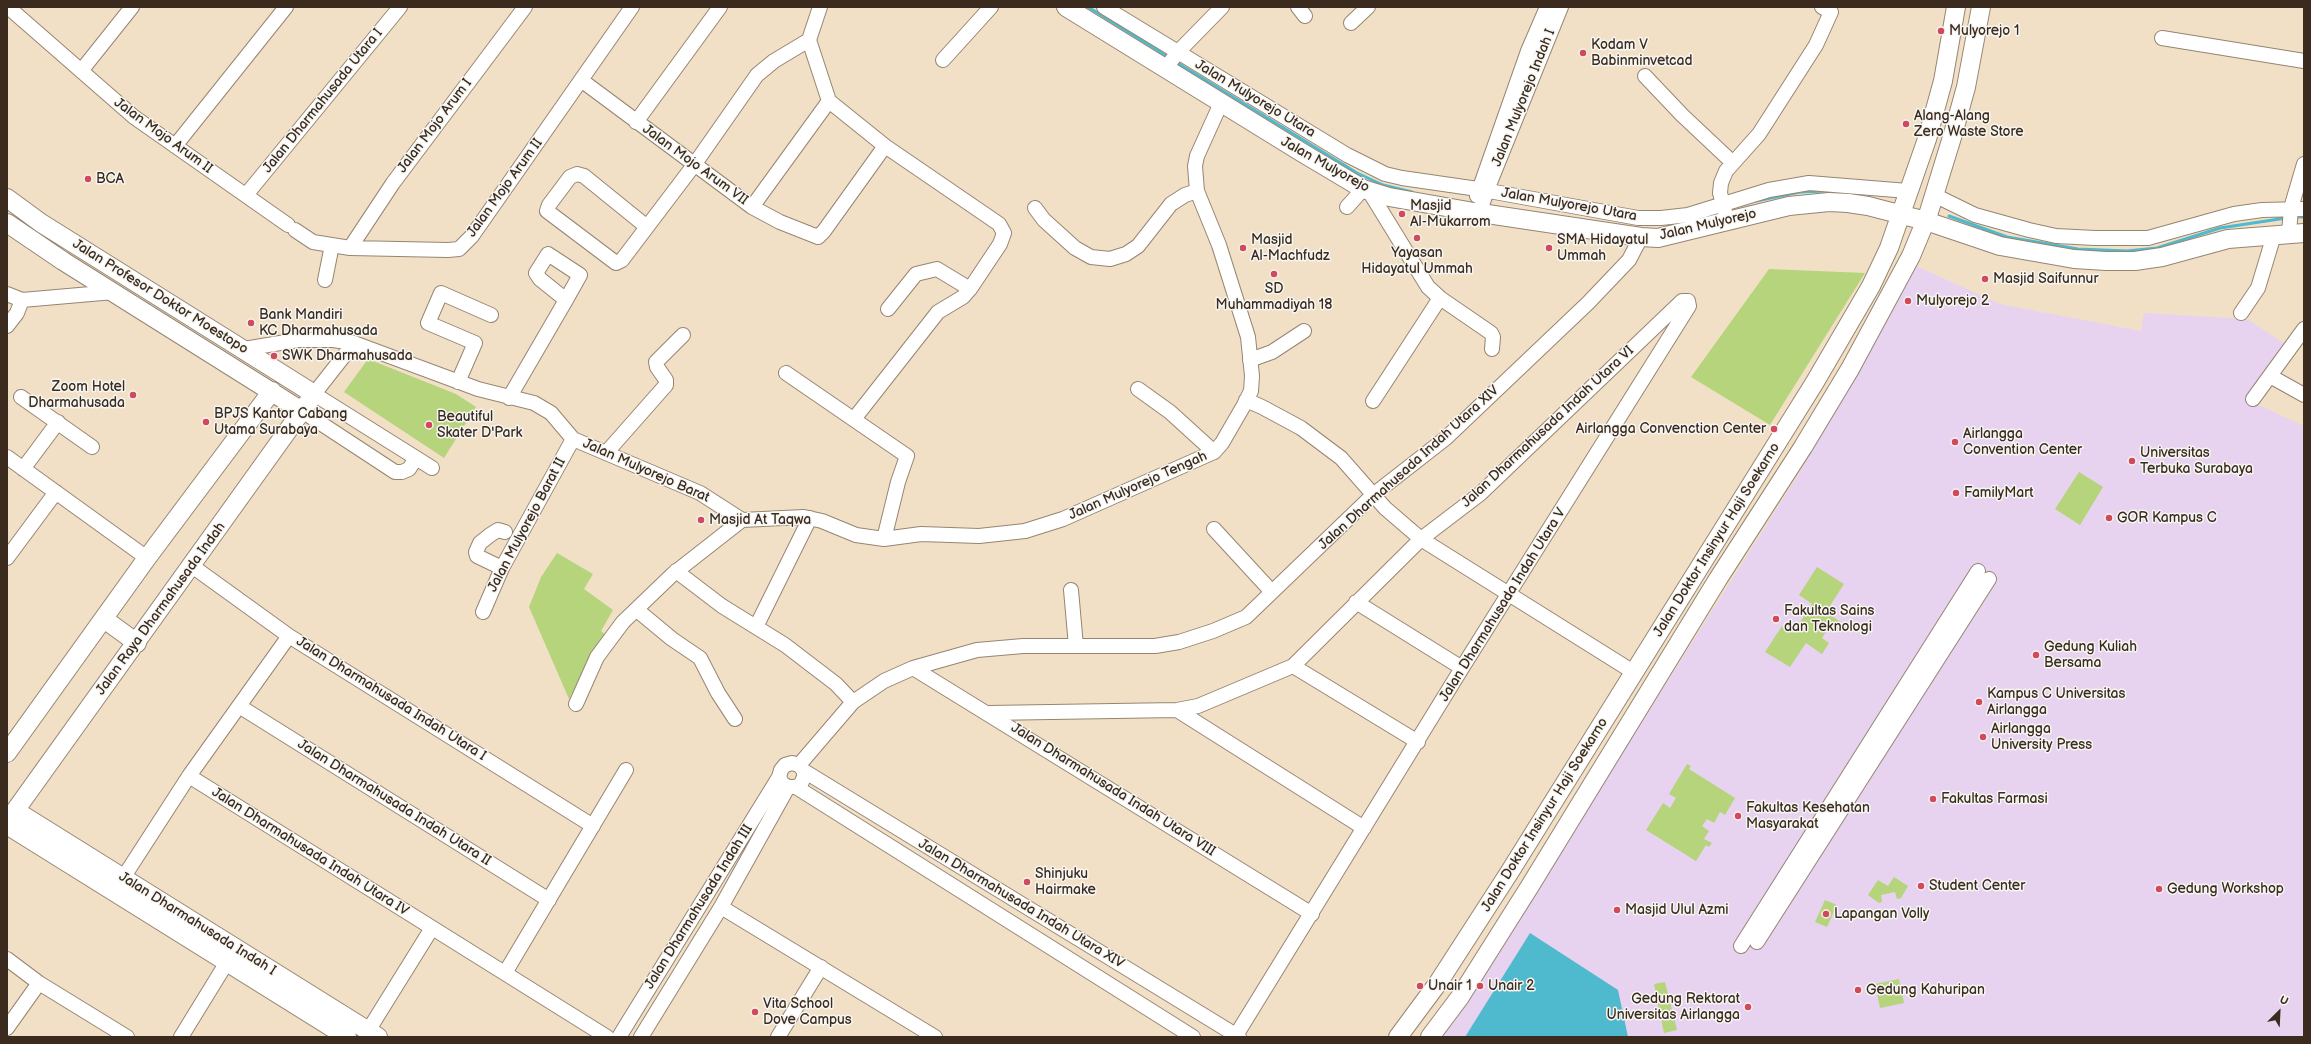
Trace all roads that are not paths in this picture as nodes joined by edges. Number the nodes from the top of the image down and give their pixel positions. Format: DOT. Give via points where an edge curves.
graph roads {
  1 [pos="8,7"];
  2 [pos="132,7"];
  3 [pos="286,7"];
  4 [pos="400,7"];
  5 [pos="525,7"];
  6 [pos="632,7"];
  7 [pos="720,7"];
  8 [pos="820,7"];
  9 [pos="991,7"];
  10 [pos="1067,7"];
  11 [pos="1104,7"];
  12 [pos="1222,7"];
  13 [pos="1368,7"];
  14 [pos="1547,7"];
  15 [pos="1561,7"];
  16 [pos="1981,7"];
  17 [pos="1826,10"];
  18 [pos="1955,15"];
  19 [pos="1351,23"];
  20 [pos="1978,25"];
  21 [pos="2162,38"];
  22 [pos="809,40"];
  23 [pos="1528,51"];
  24 [pos="1542,56"];
  25 [pos="943,60"];
  26 [pos="1172,61"];
  27 [pos="2304,61"];
  28 [pos="81,71"];
  29 [pos="1645,76"];
  30 [pos="581,80"];
  31 [pos="1231,98"];
  32 [pos="829,100"];
  33 [pos="636,122"];
  34 [pos="1306,142"];
  35 [pos="175,146"];
  36 [pos="885,146"];
  37 [pos="1733,163"];
  38 [pos="2304,164"];
  39 [pos="694,165"];
  40 [pos="1366,190"];
  41 [pos="1197,191"];
  42 [pos="246,195"];
  43 [pos="7,198"];
  44 [pos="1780,198"];
  45 [pos="1480,200"];
  46 [pos="1904,202"];
  47 [pos="1868,206"];
  48 [pos="752,207"];
  49 [pos="1347,207"];
  50 [pos="1035,208"];
  51 [pos="1930,208"];
  52 [pos="2295,210"];
  53 [pos="1725,213"];
  54 [pos="7,223"];
  55 [pos="41,223"];
  56 [pos="1972,224"];
  57 [pos="647,227"];
  58 [pos="2289,232"];
  59 [pos="1641,237"];
  60 [pos="30,240"];
  61 [pos="332,245"];
  62 [pos="350,248"];
  63 [pos="1889,248"];
  64 [pos="2093,249"];
  65 [pos="325,280"];
  66 [pos="970,289"];
  67 [pos="114,292"];
  68 [pos="7,294"];
  69 [pos="1440,298"];
  70 [pos="22,300"];
  71 [pos="566,300"];
  72 [pos="1682,302"];
  73 [pos="888,309"];
  74 [pos="2241,313"];
  75 [pos="491,315"];
  76 [pos="7,326"];
  77 [pos="2304,329"];
  78 [pos="1304,332"];
  79 [pos="683,335"];
  80 [pos="354,344"];
  81 [pos="1492,349"];
  82 [pos="244,350"];
  83 [pos="1250,360"];
  84 [pos="786,373"];
  85 [pos="2270,376"];
  86 [pos="458,382"];
  87 [pos="1138,389"];
  88 [pos="272,391"];
  89 [pos="314,394"];
  90 [pos="2304,394"];
  91 [pos="21,397"];
  92 [pos="509,398"];
  93 [pos="2253,399"];
  94 [pos="1246,400"];
  95 [pos="1373,401"];
  96 [pos="302,411"];
  97 [pos="854,419"];
  98 [pos="58,422"];
  99 [pos="573,439"];
  100 [pos="92,447"];
  101 [pos="1214,452"];
  102 [pos="606,453"];
  103 [pos="7,457"];
  104 [pos="416,458"];
  105 [pos="432,468"];
  106 [pos="23,469"];
  107 [pos="56,492"];
  108 [pos="1374,495"];
  109 [pos="810,518"];
  110 [pos="742,520"];
  111 [pos="1214,529"];
  112 [pos="505,532"];
  113 [pos="884,538"];
  114 [pos="1421,539"];
  115 [pos="7,558"];
  116 [pos="147,558"];
  117 [pos="192,566"];
  118 [pos="502,568"];
  119 [pos="676,571"];
  120 [pos="1071,590"];
  121 [pos="1272,592"];
  122 [pos="1508,596"];
  123 [pos="1356,602"];
  124 [pos="637,610"];
  125 [pos="483,612"];
  126 [pos="104,619"];
  127 [pos="756,627"];
  128 [pos="289,636"];
  129 [pos="137,643"];
  130 [pos="1076,646"];
  131 [pos="1293,666"];
  132 [pos="913,668"];
  133 [pos="1462,668"];
  134 [pos="1635,673"];
  135 [pos="853,702"];
  136 [pos="576,704"];
  137 [pos="239,706"];
  138 [pos="1177,710"];
  139 [pos="988,713"];
  140 [pos="735,719"];
  141 [pos="1418,742"];
  142 [pos="7,753"];
  143 [pos="801,768"];
  144 [pos="626,770"];
  145 [pos="189,776"];
  146 [pos="788,784"];
  147 [pos="10,819"];
  148 [pos="594,826"];
  149 [pos="1364,828"];
  150 [pos="123,878"];
  151 [pos="549,900"];
  152 [pos="721,907"];
  153 [pos="1312,914"];
  154 [pos="432,928"];
  155 [pos="1757,942"];
  156 [pos="1740,946"];
  157 [pos="231,955"];
  158 [pos="7,959"];
  159 [pos="821,967"];
  160 [pos="505,973"];
  161 [pos="39,983"];
  162 [pos="7,1028"];
  163 [pos="373,1034"];
  164 [pos="1237,1036"];
  165 [pos="127,1037"];
  166 [pos="181,1037"];
  167 [pos="347,1037"];
  168 [pos="607,1037"];
  169 [pos="619,1037"];
  170 [pos="641,1037"];
  171 [pos="778,1037"];
  172 [pos="935,1037"];
  173 [pos="1193,1037"];
  174 [pos="1398,1037"];
  175 [pos="1430,1037"];
  1 -- 28 [label="street, Jalan Mojo Arum II"];
  2 -- 28 [label="street"];
  3 -- 35 [label="street"];
  4 -- 42 [label="street, Jalan Dharmahusada Utara I"];
  5 -- 62 [label="street, Jalan Mojo Arum I" via="393,183"];
  6 -- 30 [label="street, Jalan Mojo Arum II"];
  7 -- 33 [label="street"];
  8 -- 22 [label="street"];
  9 -- 25 [label="street"];
  10 -- 26 [label="main road, Jalan Mulyorejo"];
  11 -- 26 [label="street"];
  12 -- 26 [label="street"];
  13 -- 19 [label="street"];
  14 -- 23 [label="street"];
  15 -- 24 [label="street, Jalan Mulyorejo Indah I"];
  16 -- 20 [label="main road, Jalan Doktor Insinyur Haji Soekarno"];
  17 -- 37 [label="street" via="1816,45 1759,134"];
  18 -- 20 [label="main road" via="1970,17"];
  18 -- 46 [label="main road, Jalan Doktor Insinyur Haji Soekarno" via="1943,81"];
  20 -- 51 [label="main road, Jalan Doktor Insinyur Haji Soekarno" via="1966,87"];
  21 -- 27 [label="street"];
  22 -- 32 [label="street"];
  22 -- 39 [label="street" via="774,61 757,75"];
  23 -- 24 [label="street"];
  23 -- 45 [label="street"];
  24 -- 45 [label="street, Jalan Mulyorejo Indah I"];
  26 -- 31 [label="main road, Jalan Mulyorejo"];
  28 -- 35 [label="street, Jalan Mojo Arum II" via="134,118"];
  29 -- 37 [label="street"];
  30 -- 33 [label="street, Jalan Mojo Arum VII"];
  30 -- 62 [label="street, Jalan Mojo Arum II" via="472,236 459,248"];
  31 -- 34 [label="main road, Jalan Mulyorejo"];
  31 -- 41 [label="street, Jalan Mulyorejo Tengah" via="1197,156"];
  32 -- 36 [label="street"];
  32 -- 48 [label="street"];
  33 -- 39 [label="street, Jalan Mojo Arum VII"];
  34 -- 40 [label="main road, Jalan Mulyorejo"];
  34 -- 45 [label="street, Jalan Mulyorejo Utara" via="1385,174"];
  35 -- 42 [label="street, Jalan Mojo Arum II"];
  36 -- 48 [label="street, Jalan Mojo Arum VII" via="818,237 780,222"];
  36 -- 66 [label="street" via="999,224 1004,233 1000,244"];
  37 -- 53 [label="street" via="1721,183"];
  38 -- 52 [label="street"];
  39 -- 48 [label="street, Jalan Mojo Arum VII"];
  39 -- 57 [label="street"];
  40 -- 45 [label="main road, Jalan Mulyorejo" via="1389,196"];
  40 -- 49 [label="street"];
  40 -- 69 [label="street" via="1428,287"];
  41 -- 50 [label="street" via="1170,204 1138,246 1126,254 1110,259 1091,257 1075,248 1044,220"];
  41 -- 83 [label="street, Jalan Mulyorejo Tengah" via="1219,245 1248,337"];
  42 -- 61 [label="street, Jalan Mojo Arum II" via="313,242"];
  43 -- 55 [label="main road, Jalan Profesor Doktor Moestopo"];
  44 -- 46 [label="street" via="1809,183"];
  44 -- 47 [label="main road, Jalan Mulyorejo"];
  44 -- 53 [label="main road, Jalan Mulyorejo"];
  45 -- 53 [label="street, Jalan Mulyorejo Utara" via="1638,218"];
  45 -- 59 [label="main road, Jalan Mulyorejo"];
  46 -- 47 [label="main road, Jalan Mulyorejo"];
  46 -- 51 [label="main road, Jalan Mulyorejo"];
  46 -- 63 [label="main road, Jalan Doktor Insinyur Haji Soekarno"];
  47 -- 63 [label="main road" via="1883,226"];
  51 -- 56 [label="main road, Jalan Mulyorejo"];
  51 -- 56 [label="street"];
  51 -- 175 [label="main road, Jalan Doktor Insinyur Haji Soekarno" via="1911,256 1803,447 1718,579 1522,899 1460,996"];
  52 -- 58 [label="street"];
  52 -- 64 [label="street" via="2234,214 2148,238"];
  53 -- 59 [label="main road, Jalan Mulyorejo" via="1658,238"];
  54 -- 60 [label="main road, Jalan Profesor Doktor Moestopo"];
  55 -- 60 [label="main road"];
  55 -- 82 [label="main road, Jalan Profesor Doktor Moestopo"];
  56 -- 64 [label="main road, Jalan Mulyorejo" via="2000,246 2074,259"];
  57 -- 57 [label="street" via="584,176 577,174 570,177 549,205 547,212 616,263 622,260"];
  58 -- 64 [label="main road, Jalan Mulyorejo" via="2228,239 2162,257 2135,261"];
  58 -- 74 [label="street"];
  59 -- 108 [label="street, Jalan Dharmahusada Indah Utara XIV" via="1629,260 1588,303 1446,438"];
  60 -- 67 [label="main road, Jalan Profesor Doktor Moestopo"];
  61 -- 62 [label="street, Jalan Mojo Arum II"];
  61 -- 65 [label="street"];
  63 -- 134 [label="main road, Jalan Doktor Insinyur Haji Soekarno" via="1871,286 1815,382"];
  66 -- 73 [label="street" via="937,269 916,274"];
  66 -- 97 [label="street" via="962,298 938,312"];
  67 -- 70 [label="street"];
  67 -- 88 [label="main road, Jalan Profesor Doktor Moestopo"];
  68 -- 70 [label="street"];
  69 -- 81 [label="street" via="1491,333"];
  69 -- 95 [label="street"];
  70 -- 76 [label="street"];
  71 -- 92 [label="street"];
  72 -- 114 [label="street, Jalan Dharmahusada Indah Utara VI" via="1480,494"];
  72 -- 122 [label="street, Jalan Dharmahusada Indah Utara V" via="1688,301 1689,306"];
  75 -- 86 [label="street" via="441,293 428,323 475,343"];
  77 -- 85 [label="street"];
  78 -- 83 [label="street" via="1272,352"];
  79 -- 102 [label="street" via="656,362 666,385"];
  80 -- 82 [label="street, Jalan Mulyorejo Barat" via="333,340 298,340"];
  80 -- 86 [label="street, Jalan Mulyorejo Barat"];
  80 -- 89 [label="street"];
  82 -- 89 [label="main road, Jalan Profesor Doktor Moestopo"];
  83 -- 94 [label="street, Jalan Mulyorejo Tengah" via="1251,391"];
  84 -- 97 [label="street"];
  85 -- 90 [label="street"];
  85 -- 93 [label="street"];
  86 -- 92 [label="street, Jalan Mulyorejo Barat"];
  87 -- 101 [label="street" via="1170,412"];
  88 -- 96 [label="main road, Jalan Profesor Doktor Moestopo"];
  88 -- 116 [label="main road"];
  89 -- 96 [label="main road, Jalan Raya Dharmahusada Indah"];
  89 -- 104 [label="street"];
  91 -- 98 [label="street"];
  92 -- 99 [label="street, Jalan Mulyorejo Barat" via="543,407"];
  94 -- 101 [label="street, Jalan Mulyorejo Tengah" via="1222,443"];
  94 -- 108 [label="street" via="1278,415 1324,444 1356,472"];
  96 -- 104 [label="street" via="395,472 409,469"];
  96 -- 117 [label="main road, Jalan Raya Dharmahusada Indah"];
  97 -- 113 [label="street" via="907,456"];
  98 -- 100 [label="street"];
  98 -- 106 [label="street"];
  99 -- 102 [label="street, Jalan Mulyorejo Barat"];
  99 -- 118 [label="street, Jalan Mulyorejo Barat II"];
  101 -- 113 [label="street, Jalan Mulyorejo Tengah" via="1063,519 1024,531 979,536 921,534"];
  102 -- 110 [label="street, Jalan Mulyorejo Barat" via="700,492"];
  103 -- 106 [label="street"];
  104 -- 105 [label="street"];
  106 -- 107 [label="street"];
  107 -- 115 [label="street"];
  107 -- 116 [label="street"];
  108 -- 114 [label="street"];
  108 -- 121 [label="street, Jalan Dharmahusada Indah Utara XIV"];
  109 -- 110 [label="street, Jalan Mulyorejo Tengah"];
  109 -- 113 [label="street, Jalan Mulyorejo Tengah" via="856,535"];
  109 -- 127 [label="street"];
  110 -- 119 [label="street"];
  111 -- 121 [label="street"];
  112 -- 118 [label="street" via="498,530 490,535 480,543 476,552 477,556"];
  114 -- 122 [label="street"];
  114 -- 123 [label="street, Jalan Dharmahusada Indah Utara VI"];
  116 -- 126 [label="main road"];
  117 -- 128 [label="street, Jalan Dharmahusada Indah Utara I"];
  117 -- 129 [label="main road, Jalan Raya Dharmahusada Indah"];
  118 -- 125 [label="street, Jalan Mulyorejo Barat II"];
  119 -- 124 [label="street"];
  119 -- 127 [label="street" via="722,606"];
  120 -- 130 [label="street"];
  121 -- 130 [label="street, Jalan Dharmahusada Indah Utara XIV" via="1246,617 1234,624 1178,642 1155,646"];
  122 -- 133 [label="street, Jalan Dharmahusada Indah Utara V"];
  122 -- 134 [label="street"];
  123 -- 131 [label="street, Jalan Dharmahusada Indah Utara VI"];
  123 -- 133 [label="street"];
  124 -- 136 [label="street" via="622,622 597,657"];
  124 -- 140 [label="street" via="700,658"];
  126 -- 129 [label="main road"];
  126 -- 142 [label="main road"];
  127 -- 135 [label="street" via="836,684"];
  128 -- 137 [label="street"];
  128 -- 148 [label="street, Jalan Dharmahusada Indah Utara I"];
  129 -- 147 [label="main road, Jalan Raya Dharmahusada Indah"];
  130 -- 132 [label="street, Jalan Dharmahusada Indah Utara XIV" via="1023,646 977,650"];
  131 -- 138 [label="street, Jalan Dharmahusada Indah Utara VI" via="1198,706"];
  131 -- 141 [label="street"];
  132 -- 135 [label="street, Jalan Dharmahusada Indah Utara XIV" via="884,680"];
  132 -- 139 [label="street, Jalan Dharmahusada Indah Utara VIII"];
  133 -- 141 [label="street, Jalan Dharmahusada Indah Utara V"];
  134 -- 174 [label="main road, Jalan Doktor Insinyur Haji Soekarno" via="1438,984"];
  135 -- 143 [label="street, Jalan Dharmahusada Indah Utara XIV"];
  137 -- 145 [label="street"];
  137 -- 151 [label="street, Jalan Dharmahusada Indah Utara II"];
  138 -- 139 [label="street, Jalan Dharmahusada Indah Utara VI"];
  138 -- 149 [label="street"];
  139 -- 153 [label="street, Jalan Dharmahusada Indah Utara VIII"];
  141 -- 149 [label="street, Jalan Dharmahusada Indah Utara V"];
  143 -- 146 [label="street" via="804,777 802,784"];
  143 -- 146 [label="street" via="792,763 785,765 781,770"];
  143 -- 164 [label="street, Jalan Dharmahusada Indah Utara XIV"];
  144 -- 148 [label="street"];
  145 -- 150 [label="street"];
  145 -- 154 [label="street, Jalan Dharmahusada Indah Utara IV"];
  146 -- 152 [label="street, Jalan Dharmahusada Indah III"];
  146 -- 169 [label="street, Jalan Dharmahusada Indah III"];
  146 -- 173 [label="street, Jalan Dharmahusada Indah Utara XIV"];
  147 -- 150 [label="main road, Jalan Dharmahusada Indah I"];
  147 -- 157 [label="main road, Jalan Dharmahusada Indah I"];
  148 -- 151 [label="street"];
  149 -- 153 [label="street, Jalan Dharmahusada Indah Utara V"];
  150 -- 157 [label="main road, Jalan Dharmahusada Indah I"];
  151 -- 160 [label="street"];
  152 -- 159 [label="street"];
  152 -- 170 [label="street, Jalan Dharmahusada Indah III"];
  153 -- 164 [label="street, Jalan Dharmahusada Indah Utara V"];
  154 -- 160 [label="street, Jalan Dharmahusada Indah Utara IV"];
  154 -- 163 [label="street"];
  155 -- 156 [label="street" via="1983,575"];
  157 -- 163 [label="main road, Jalan Dharmahusada Indah I"];
  157 -- 166 [label="street"];
  157 -- 167 [label="main road, Jalan Dharmahusada Indah I"];
  158 -- 161 [label="street"];
  159 -- 171 [label="street"];
  159 -- 172 [label="street"];
  160 -- 168 [label="street, Jalan Dharmahusada Indah Utara IV"];
  161 -- 162 [label="street"];
  161 -- 165 [label="street"];
}
